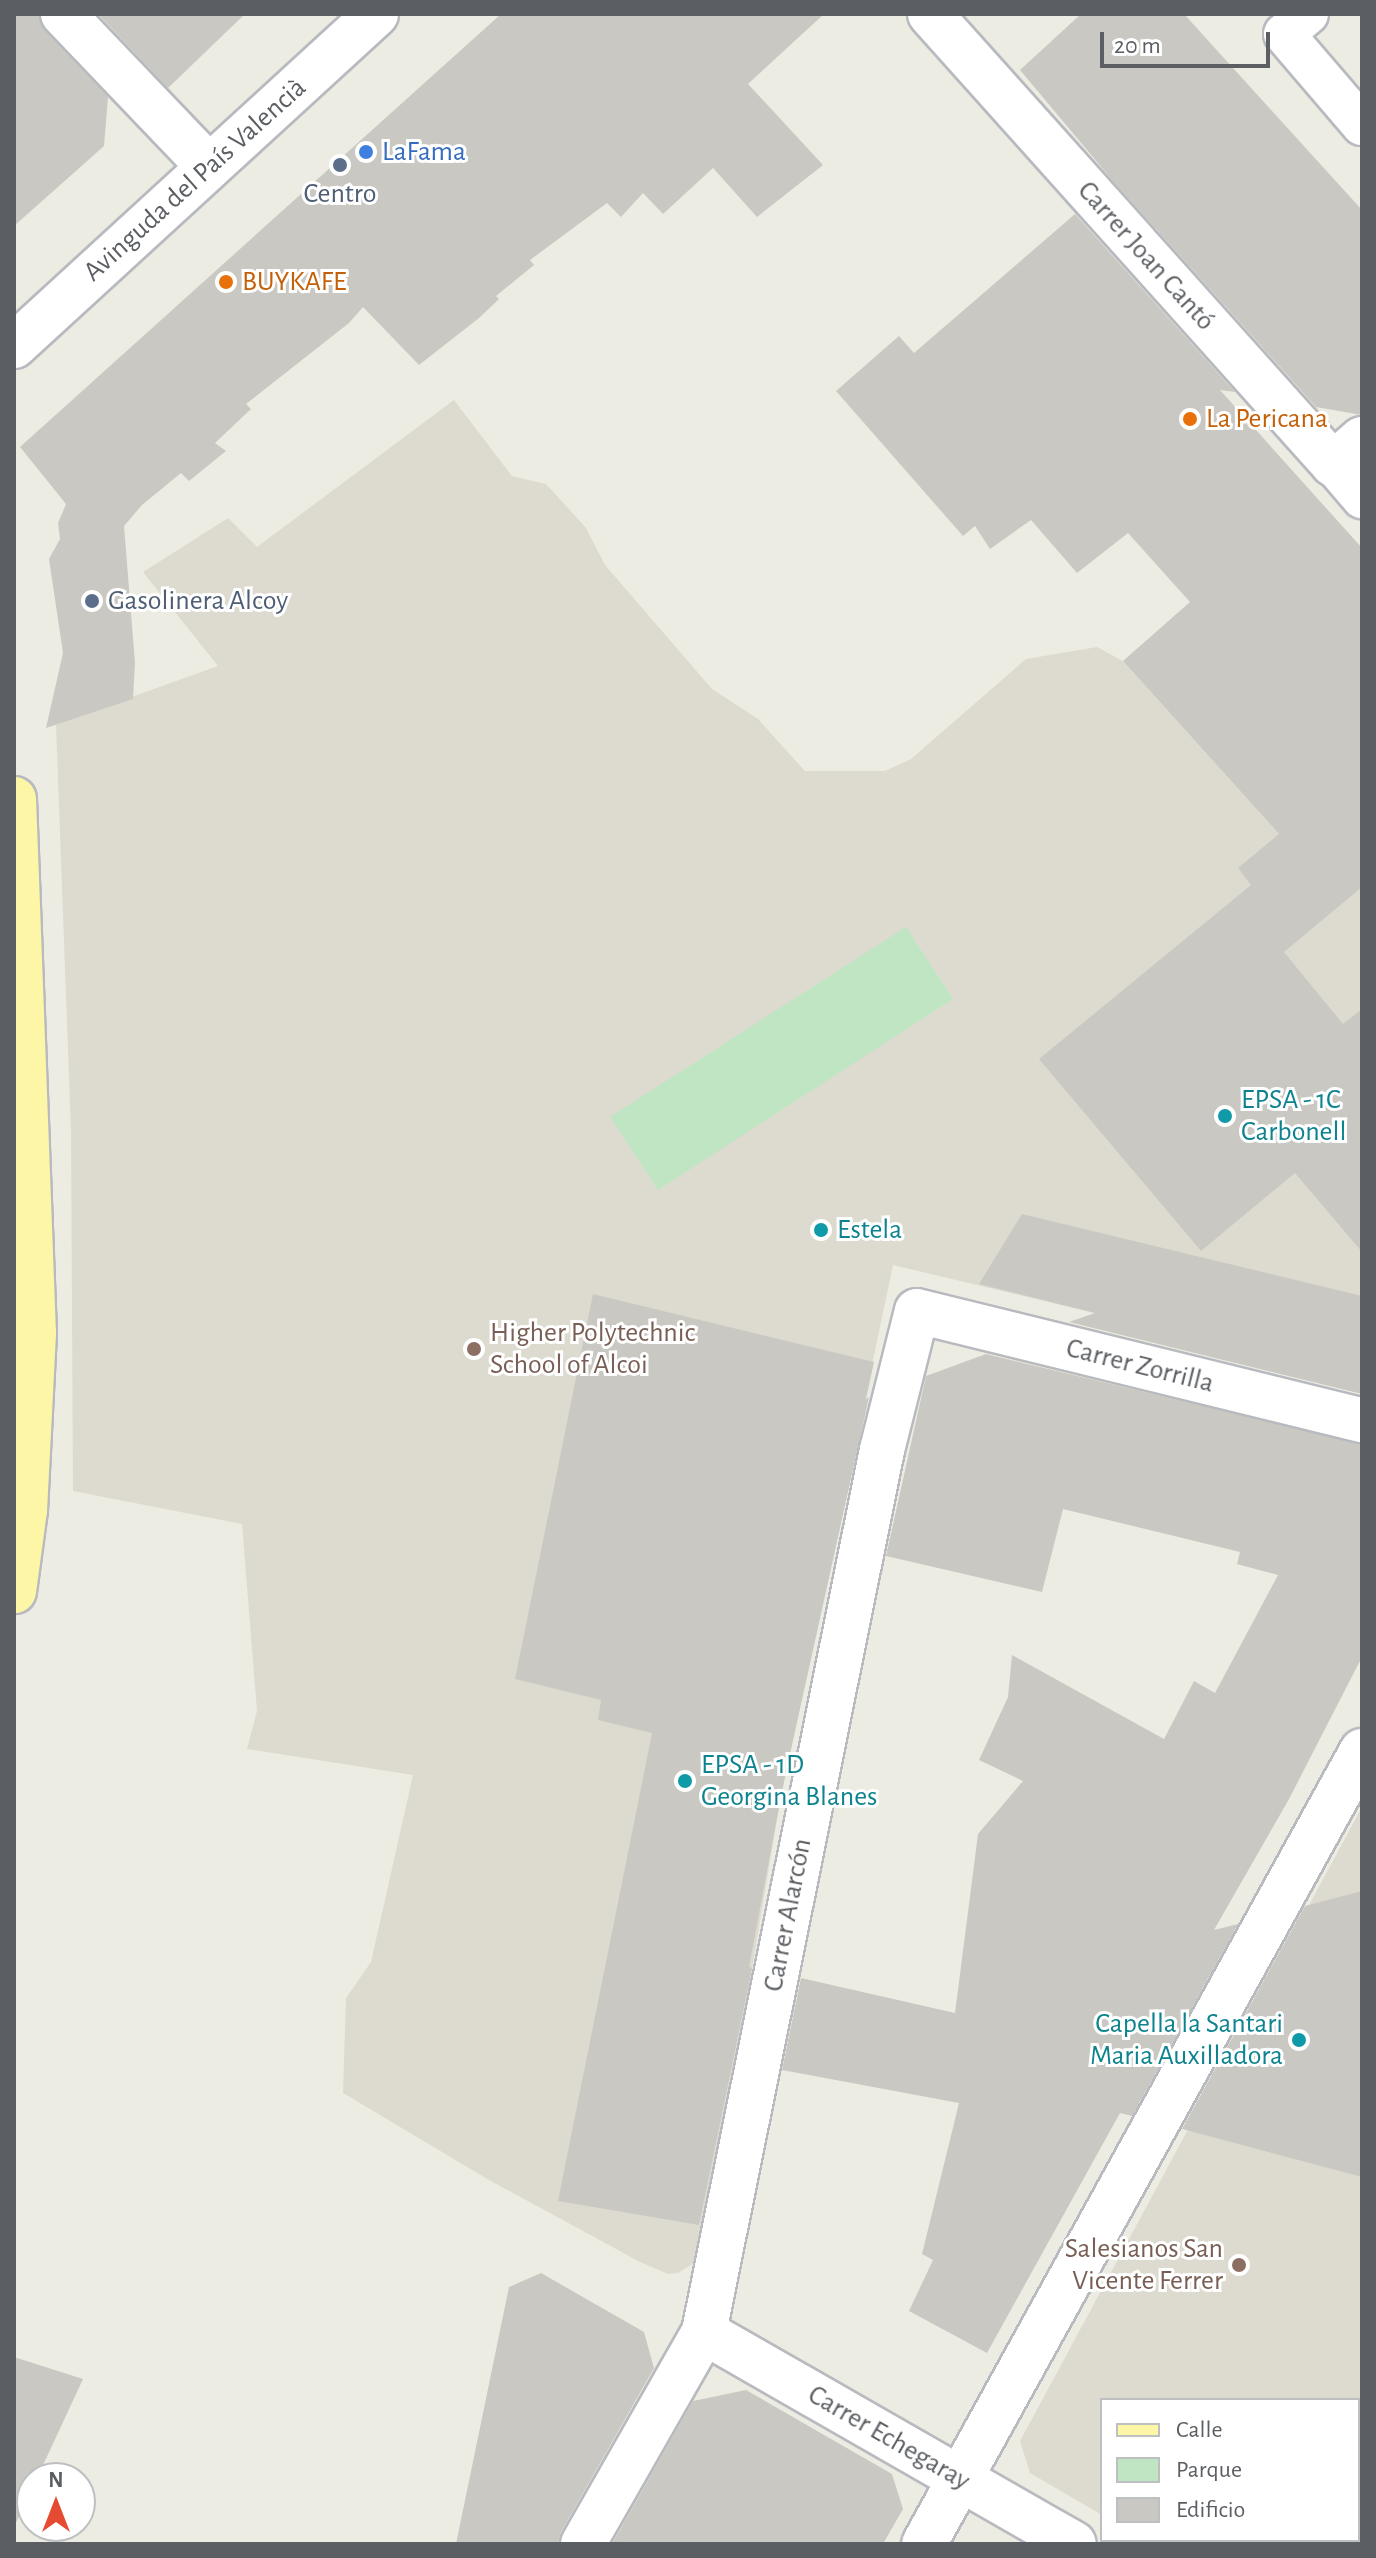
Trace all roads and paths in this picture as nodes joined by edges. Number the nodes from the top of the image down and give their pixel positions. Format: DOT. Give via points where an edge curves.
graph roads {
  1 [pos="63,14"];
  2 [pos="376,14"];
  3 [pos="930,14"];
  4 [pos="1308,14"];
  5 [pos="1362,125"];
  6 [pos="209,167"];
  7 [pos="14,346"];
  8 [pos="1348,452"];
  9 [pos="1362,498"];
  10 [pos="14,799"];
  11 [pos="917,1311"];
  12 [pos="1362,1420"];
  13 [pos="14,1591"];
  14 [pos="1362,1751"];
  15 [pos="704,2332"];
  16 [pos="959,2478"];
  17 [pos="583,2544"];
  18 [pos="924,2544"];
  19 [pos="1074,2544"];
  1 -- 6 [label="street"];
  2 -- 6 [label="street, Avinguda del País Valencià"];
  3 -- 8 [label="street, Carrer Joan Cantó"];
  4 -- 5 [label="street" via="1284,34"];
  6 -- 7 [label="street, Avinguda del País Valencià"];
  8 -- 9 [label="street, Carrer Joan Cantó"];
  10 -- 13 [label="main road" via="34,1381"];
  11 -- 12 [label="street, Carrer Zorrilla"];
  11 -- 15 [label="street, Carrer Alarcón" via="882,1450"];
  14 -- 16 [label="street"];
  15 -- 16 [label="street, Carrer Echegaray"];
  15 -- 17 [label="street, Carrer Alarcón"];
  16 -- 18 [label="street"];
  16 -- 19 [label="street, Carrer Echegaray"];
}
